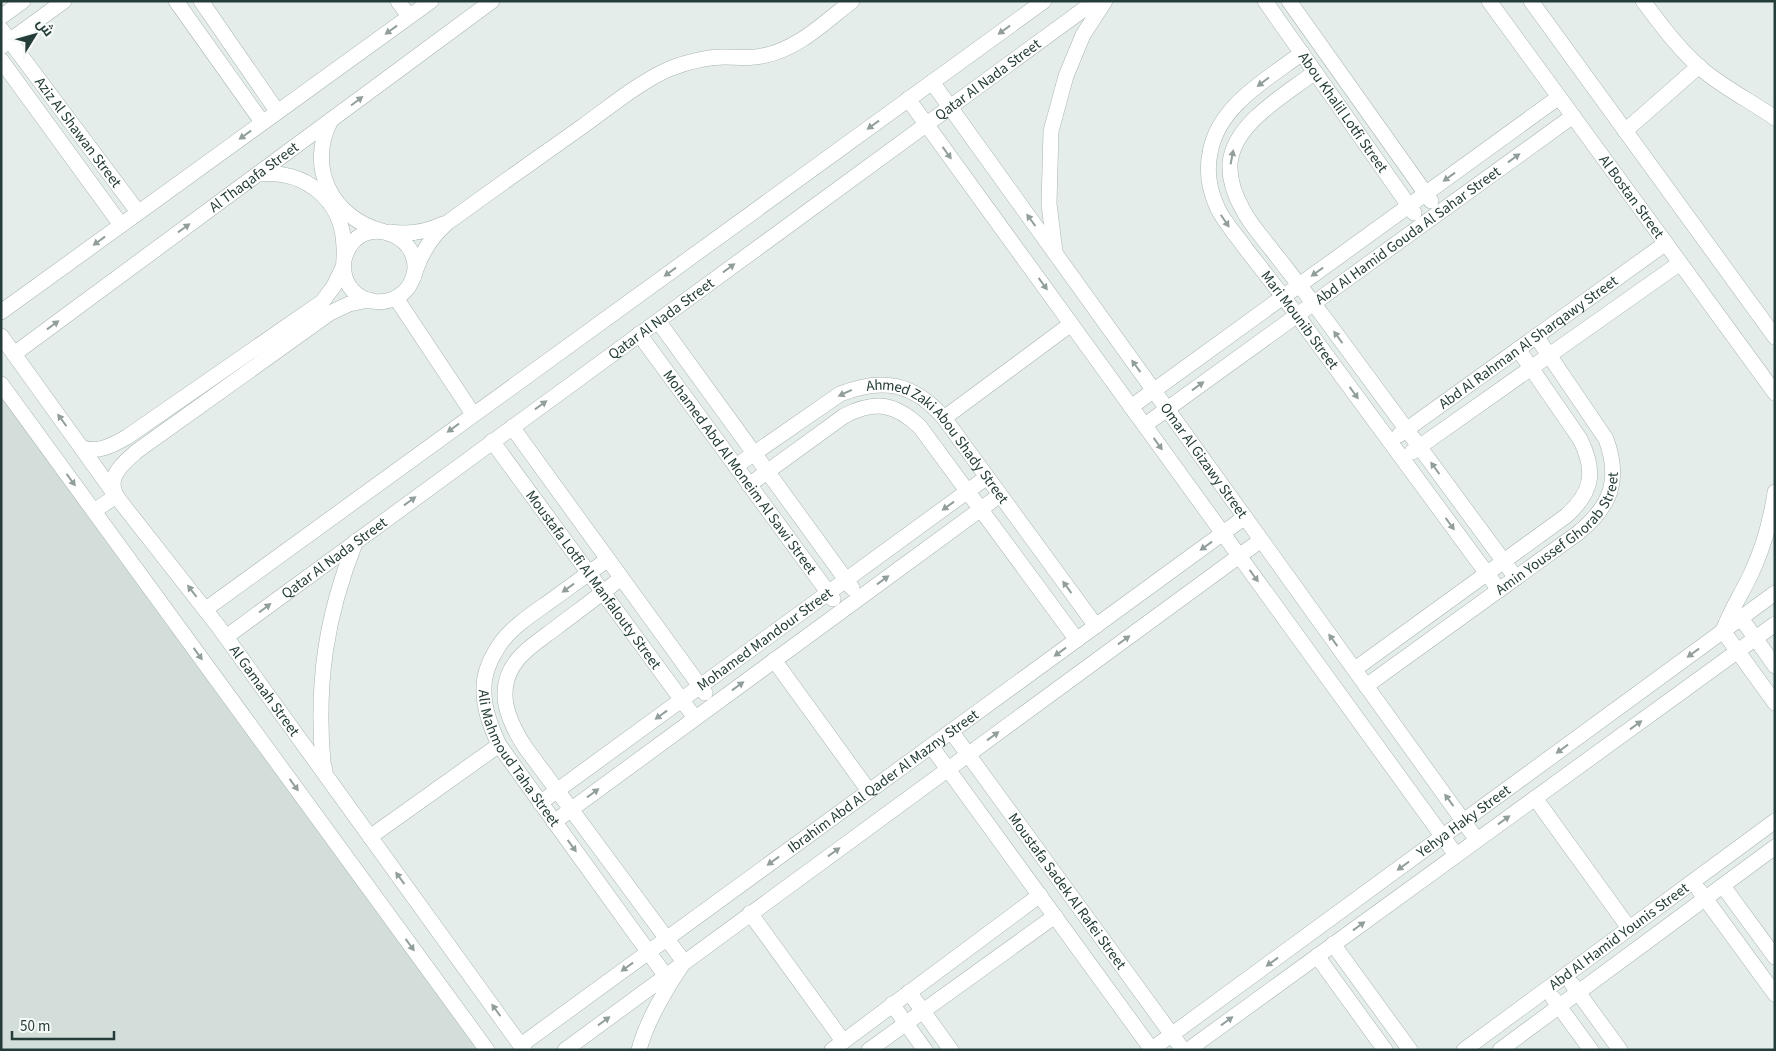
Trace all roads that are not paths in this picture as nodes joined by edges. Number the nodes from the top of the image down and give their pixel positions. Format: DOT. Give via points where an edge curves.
graph roads {
  1 [pos="23,1"];
  2 [pos="64,1"];
  3 [pos="176,1"];
  4 [pos="201,1"];
  5 [pos="398,1"];
  6 [pos="492,1"];
  7 [pos="852,1"];
  8 [pos="1044,1"];
  9 [pos="1095,1"];
  10 [pos="1105,1"];
  11 [pos="1265,1"];
  12 [pos="1289,1"];
  13 [pos="1489,1"];
  14 [pos="1531,1"];
  15 [pos="1643,1"];
  16 [pos="425,3"];
  17 [pos="410,16"];
  18 [pos="1,17"];
  19 [pos="4,39"];
  20 [pos="1302,53"];
  21 [pos="1,60"];
  22 [pos="1699,66"];
  23 [pos="1315,72"];
  24 [pos="932,82"];
  25 [pos="1559,97"];
  26 [pos="908,99"];
  27 [pos="950,107"];
  28 [pos="278,111"];
  29 [pos="1573,116"];
  30 [pos="1775,118"];
  31 [pos="331,120"];
  32 [pos="262,122"];
  33 [pos="927,124"];
  34 [pos="1625,131"];
  35 [pos="258,174"];
  36 [pos="1426,194"];
  37 [pos="1409,206"];
  38 [pos="138,212"];
  39 [pos="1439,213"];
  40 [pos="447,223"];
  41 [pos="1422,224"];
  42 [pos="121,225"];
  43 [pos="385,232"];
  44 [pos="1666,244"];
  45 [pos="1055,254"];
  46 [pos="1680,263"];
  47 [pos="344,264"];
  48 [pos="414,276"];
  49 [pos="1300,285"];
  50 [pos="1283,297"];
  51 [pos="396,298"];
  52 [pos="369,300"];
  53 [pos="1313,303"];
  54 [pos="1,312"];
  55 [pos="1297,315"];
  56 [pos="658,321"];
  57 [pos="1072,324"];
  58 [pos="639,334"];
  59 [pos="1,336"];
  60 [pos="1536,336"];
  61 [pos="1775,337"];
  62 [pos="1518,349"];
  63 [pos="14,354"];
  64 [pos="1549,355"];
  65 [pos="1531,368"];
  66 [pos="1,384"];
  67 [pos="1154,391"];
  68 [pos="1775,393"];
  69 [pos="1131,407"];
  70 [pos="1167,409"];
  71 [pos="473,414"];
  72 [pos="944,418"];
  73 [pos="1144,425"];
  74 [pos="512,427"];
  75 [pos="1406,429"];
  76 [pos="1390,441"];
  77 [pos="492,442"];
  78 [pos="81,447"];
  79 [pos="1420,447"];
  80 [pos="754,454"];
  81 [pos="1403,459"];
  82 [pos="736,466"];
  83 [pos="767,472"];
  84 [pos="987,477"];
  85 [pos="749,485"];
  86 [pos="967,492"];
  87 [pos="1775,492"];
  88 [pos="1000,495"];
  89 [pos="116,496"];
  90 [pos="980,509"];
  91 [pos="94,511"];
  92 [pos="1245,518"];
  93 [pos="1223,534"];
  94 [pos="356,540"];
  95 [pos="1261,540"];
  96 [pos="1239,556"];
  97 [pos="608,559"];
  98 [pos="1504,561"];
  99 [pos="589,573"];
  100 [pos="1487,574"];
  101 [pos="621,578"];
  102 [pos="1516,578"];
  103 [pos="846,580"];
  104 [pos="1499,590"];
  105 [pos="603,592"];
  106 [pos="828,593"];
  107 [pos="1775,593"];
  108 [pos="859,598"];
  109 [pos="206,609"];
  110 [pos="841,611"];
  111 [pos="1741,618"];
  112 [pos="1775,624"];
  113 [pos="1096,626"];
  114 [pos="1723,631"];
  115 [pos="226,637"];
  116 [pos="1755,638"];
  117 [pos="1077,640"];
  118 [pos="1738,651"];
  119 [pos="774,660"];
  120 [pos="1775,666"];
  121 [pos="1354,669"];
  122 [pos="700,686"];
  123 [pos="1366,686"];
  124 [pos="682,700"];
  125 [pos="1775,704"];
  126 [pos="713,705"];
  127 [pos="695,718"];
  128 [pos="951,731"];
  129 [pos="499,745"];
  130 [pos="931,746"];
  131 [pos="968,754"];
  132 [pos="948,769"];
  133 [pos="333,784"];
  134 [pos="557,790"];
  135 [pos="869,791"];
  136 [pos="1535,798"];
  137 [pos="540,803"];
  138 [pos="571,809"];
  139 [pos="1464,821"];
  140 [pos="1775,821"];
  141 [pos="554,822"];
  142 [pos="1442,836"];
  143 [pos="370,837"];
  144 [pos="1478,840"];
  145 [pos="1775,847"];
  146 [pos="1456,855"];
  147 [pos="1693,882"];
  148 [pos="1723,886"];
  149 [pos="1040,895"];
  150 [pos="1705,899"];
  151 [pos="750,914"];
  152 [pos="1055,916"];
  153 [pos="1629,928"];
  154 [pos="666,938"];
  155 [pos="1333,944"];
  156 [pos="648,951"];
  157 [pos="1317,956"];
  158 [pos="1775,957"];
  159 [pos="684,962"];
  160 [pos="666,975"];
  161 [pos="1566,975"];
  162 [pos="1546,989"];
  163 [pos="909,992"];
  164 [pos="1578,992"];
  165 [pos="1775,994"];
  166 [pos="892,1004"];
  167 [pos="1559,1006"];
  168 [pos="923,1011"];
  169 [pos="906,1023"];
  170 [pos="1172,1035"];
  171 [pos="837,1045"];
  172 [pos="522,1047"];
  173 [pos="487,1050"];
  174 [pos="565,1050"];
  175 [pos="639,1050"];
  176 [pos="869,1050"];
  177 [pos="925,1050"];
  178 [pos="951,1050"];
  179 [pos="1152,1050"];
  180 [pos="1183,1050"];
  181 [pos="1188,1050"];
  182 [pos="1385,1050"];
  183 [pos="1410,1050"];
  184 [pos="1464,1050"];
  185 [pos="1500,1050"];
  186 [pos="1591,1050"];
  187 [pos="1620,1050"];
  1 -- 18 [label="street"];
  2 -- 19 [label="street"];
  3 -- 32 [label="street"];
  4 -- 28 [label="street"];
  5 -- 17 [label="street"];
  31 -- 6 [label="street, Al Thaqafa Street, one-way"];
  7 -- 40 [label="street" via="779,52 746,58 706,58 668,70 633,91"];
  8 -- 24 [label="street, Qatar Al Nada Street, one-way"];
  9 -- 27 [label="street, Qatar Al Nada Street"];
  10 -- 45 [label="street" via="1083,35 1066,76 1051,131 1049,204"];
  11 -- 20 [label="street, Abou Khalil Lotfi Street"];
  12 -- 36 [label="street, Abou Khalil Lotfi Street"];
  13 -- 25 [label="street, Al Bostan Street"];
  14 -- 34 [label="street"];
  15 -- 22 [label="street"];
  16 -- 17 [label="street"];
  17 -- 28 [label="street, one-way"];
  19 -- 38 [label="street, Aziz Al Shawan Street"];
  20 -- 23 [label="street, Abou Khalil Lotfi Street"];
  20 -- 50 [label="street, Mari Mounib Street, one-way" via="1234,106 1214,137 1209,155 1211,192 1218,210"];
  21 -- 42 [label="street, Aziz Al Shawan Street"];
  22 -- 30 [label="street"];
  22 -- 34 [label="street"];
  23 -- 37 [label="street, Abou Khalil Lotfi Street"];
  49 -- 23 [label="street, Mari Mounib Street, one-way" via="1243,212 1231,180 1230,163 1234,146 1254,118"];
  24 -- 26 [label="street, Qatar Al Nada Street"];
  24 -- 27 [label="street, Omar Al Gizawy Street"];
  25 -- 29 [label="street, Al Bostan Street"];
  25 -- 36 [label="street, Abd Al Hamid Gouda Al Sahar Street, one-way"];
  26 -- 33 [label="street, Omar Al Gizawy Street"];
  26 -- 71 [label="street, Qatar Al Nada Street, one-way"];
  27 -- 33 [label="street, Qatar Al Nada Street"];
  45 -- 27 [label="street, Omar Al Gizawy Street, one-way"];
  28 -- 32 [label="street"];
  39 -- 29 [label="street, Abd Al Hamid Gouda Al Sahar Street, one-way"];
  29 -- 44 [label="street, Al Bostan Street"];
  31 -- 35 [label="street, Al Thaqafa Street"];
  31 -- 43 [label="street" via="322,147 326,185 349,215"];
  32 -- 38 [label="street, one-way"];
  56 -- 33 [label="street, Qatar Al Nada Street, one-way"];
  33 -- 57 [label="street, Omar Al Gizawy Street, one-way"];
  34 -- 61 [label="street"];
  35 -- 47 [label="street" via="293,176 323,195 341,225"];
  63 -- 35 [label="street, Al Thaqafa Street, one-way"];
  36 -- 37 [label="street, Abd Al Hamid Gouda Al Sahar Street"];
  36 -- 39 [label="street, Abou Khalil Lotfi Street"];
  37 -- 41 [label="street, Abou Khalil Lotfi Street"];
  37 -- 49 [label="street, Abd Al Hamid Gouda Al Sahar Street, one-way"];
  38 -- 42 [label="street"];
  39 -- 41 [label="street, Abd Al Hamid Gouda Al Sahar Street"];
  40 -- 43 [label="street" via="418,233"];
  40 -- 48 [label="street" via="426,246"];
  41 -- 53 [label="street, Abd Al Hamid Gouda Al Sahar Street"];
  42 -- 54 [label="street, one-way"];
  43 -- 47 [label="street" via="370,232 358,238 348,248"];
  43 -- 48 [label="street" via="400,238 409,248"];
  44 -- 46 [label="street, Al Bostan Street"];
  44 -- 60 [label="street, Abd Al Rahman Al Sharqawy Street"];
  67 -- 45 [label="street, Omar Al Gizawy Street, one-way"];
  46 -- 64 [label="street, Abd Al Rahman Al Sharqawy Street"];
  46 -- 68 [label="street, Al Bostan Street"];
  47 -- 52 [label="street" via="345,278 351,288"];
  47 -- 78 [label="street" via="322,302 127,437 97,449"];
  48 -- 51 [label="street"];
  49 -- 50 [label="street, Abd Al Hamid Gouda Al Sahar Street"];
  49 -- 53 [label="street, Mari Mounib Street"];
  50 -- 55 [label="street, Mari Mounib Street"];
  50 -- 67 [label="street, Abd Al Hamid Gouda Al Sahar Street"];
  51 -- 52 [label="street" via="382,302"];
  51 -- 71 [label="street"];
  52 -- 89 [label="street" via="348,304 330,313 137,451 115,475 112,483"];
  53 -- 55 [label="street, Abd Al Hamid Gouda Al Sahar Street"];
  75 -- 53 [label="street, Mari Mounib Street, one-way"];
  70 -- 55 [label="street, Abd Al Hamid Gouda Al Sahar Street, one-way"];
  55 -- 76 [label="street, Mari Mounib Street, one-way"];
  56 -- 58 [label="street, Qatar Al Nada Street"];
  56 -- 80 [label="street, Mohamed Abd Al Moneim Al Sawi Street"];
  57 -- 69 [label="street, Omar Al Gizawy Street"];
  57 -- 72 [label="street"];
  74 -- 58 [label="street, Qatar Al Nada Street, one-way"];
  58 -- 82 [label="street, Mohamed Abd Al Moneim Al Sawi Street"];
  59 -- 63 [label="street, Al Gamaah Street"];
  60 -- 62 [label="street, Abd Al Rahman Al Sharqawy Street"];
  60 -- 64 [label="street, Amin Youssef Ghorab Street"];
  62 -- 65 [label="street, Amin Youssef Ghorab Street"];
  62 -- 75 [label="street, Abd Al Rahman Al Sharqawy Street"];
  78 -- 63 [label="street, Al Gamaah Street, one-way"];
  64 -- 65 [label="street, Abd Al Rahman Al Sharqawy Street"];
  64 -- 102 [label="street, Amin Youssef Ghorab Street" via="1606,439 1614,474 1611,491 1592,522"];
  65 -- 79 [label="street, Abd Al Rahman Al Sharqawy Street"];
  65 -- 98 [label="street, Amin Youssef Ghorab Street" via="1580,439 1588,454 1591,472 1588,489 1579,504"];
  66 -- 91 [label="street, one-way"];
  67 -- 69 [label="street, Abd Al Hamid Gouda Al Sahar Street"];
  67 -- 70 [label="street, Omar Al Gizawy Street"];
  69 -- 73 [label="street, Omar Al Gizawy Street"];
  70 -- 73 [label="street, Abd Al Hamid Gouda Al Sahar Street"];
  70 -- 92 [label="street, Omar Al Gizawy Street"];
  71 -- 109 [label="street, Qatar Al Nada Street, one-way"];
  72 -- 80 [label="street, Ahmed Zaki Abou Shady Street, one-way" via="920,395 904,388 888,385 855,388 840,394"];
  72 -- 84 [label="street, Ahmed Zaki Abou Shady Street"];
  73 -- 93 [label="street, Omar Al Gizawy Street, one-way"];
  74 -- 77 [label="street, Qatar Al Nada Street"];
  74 -- 97 [label="street, Moustafa Lotfi Al Manfalouty Street"];
  75 -- 76 [label="street, Abd Al Rahman Al Sharqawy Street"];
  75 -- 79 [label="street, Mari Mounib Street"];
  76 -- 81 [label="street, Mari Mounib Street"];
  94 -- 77 [label="street, Qatar Al Nada Street, one-way"];
  77 -- 99 [label="street, Moustafa Lotfi Al Manfalouty Street"];
  78 -- 89 [label="street, Al Gamaah Street"];
  79 -- 81 [label="street, Abd Al Rahman Al Sharqawy Street"];
  98 -- 79 [label="street, Mari Mounib Street, one-way"];
  80 -- 82 [label="street, Ahmed Zaki Abou Shady Street"];
  80 -- 83 [label="street, Mohamed Abd Al Moneim Al Sawi Street"];
  81 -- 100 [label="street, Mari Mounib Street, one-way"];
  82 -- 85 [label="street, Mohamed Abd Al Moneim Al Sawi Street"];
  83 -- 85 [label="street, Ahmed Zaki Abou Shady Street"];
  83 -- 86 [label="street, Ahmed Zaki Abou Shady Street" via="844,416 859,408 876,405 892,408 920,427"];
  83 -- 103 [label="street, Mohamed Abd Al Moneim Al Sawi Street"];
  84 -- 86 [label="street, Mohamed Mandour Street"];
  84 -- 88 [label="street, Ahmed Zaki Abou Shady Street"];
  85 -- 106 [label="street, Mohamed Abd Al Moneim Al Sawi Street"];
  86 -- 90 [label="street, Ahmed Zaki Abou Shady Street"];
  86 -- 103 [label="street, Mohamed Mandour Street, one-way"];
  87 -- 114 [label="street" via="1764,544"];
  88 -- 90 [label="street, Mohamed Mandour Street"];
  113 -- 88 [label="street, Ahmed Zaki Abou Shady Street, one-way"];
  89 -- 91 [label="street"];
  109 -- 89 [label="street, Al Gamaah Street, one-way"];
  108 -- 90 [label="street, Mohamed Mandour Street, one-way"];
  90 -- 117 [label="street, Ahmed Zaki Abou Shady Street"];
  91 -- 173 [label="street, one-way"];
  92 -- 93 [label="street, Ibrahim Abd Al Qader Al Mazny Street"];
  92 -- 95 [label="street, Omar Al Gizawy Street"];
  93 -- 96 [label="street, Omar Al Gizawy Street"];
  93 -- 113 [label="street, Ibrahim Abd Al Qader Al Mazny Street, one-way"];
  115 -- 94 [label="street, Qatar Al Nada Street, one-way"];
  94 -- 133 [label="street" via="334,605 322,664 322,764"];
  95 -- 96 [label="street, Ibrahim Abd Al Qader Al Mazny Street"];
  121 -- 95 [label="street, Omar Al Gizawy Street, one-way"];
  131 -- 96 [label="street, Ibrahim Abd Al Qader Al Mazny Street, one-way"];
  96 -- 142 [label="street, Omar Al Gizawy Street, one-way"];
  97 -- 99 [label="street, Ali Mahmoud Taha Street"];
  97 -- 101 [label="street, Moustafa Lotfi Al Manfalouty Street"];
  98 -- 100 [label="street, Amin Youssef Ghorab Street"];
  98 -- 102 [label="street, Mari Mounib Street"];
  99 -- 105 [label="street, Moustafa Lotfi Al Manfalouty Street"];
  99 -- 129 [label="street, Ali Mahmoud Taha Street, one-way" via="514,629 496,650 484,686 487,713"];
  100 -- 104 [label="street, Mari Mounib Street"];
  100 -- 121 [label="street, Amin Youssef Ghorab Street"];
  101 -- 105 [label="street, Ali Mahmoud Taha Street"];
  101 -- 122 [label="street, Moustafa Lotfi Al Manfalouty Street"];
  102 -- 104 [label="street, Amin Youssef Ghorab Street"];
  103 -- 106 [label="street, Mohamed Mandour Street"];
  103 -- 108 [label="street, Mohamed Abd Al Moneim Al Sawi Street"];
  104 -- 123 [label="street, Amin Youssef Ghorab Street"];
  105 -- 124 [label="street, Moustafa Lotfi Al Manfalouty Street"];
  105 -- 134 [label="street, Ali Mahmoud Taha Street" via="532,646 518,659 509,676 505,694 507,714 514,731"];
  106 -- 110 [label="street, Mohamed Abd Al Moneim Al Sawi Street"];
  106 -- 122 [label="street, Mohamed Mandour Street"];
  107 -- 111 [label="street, Yehya Haky Street"];
  108 -- 110 [label="street, Mohamed Mandour Street"];
  109 -- 115 [label="street, Al Gamaah Street"];
  110 -- 119 [label="street, Mohamed Mandour Street"];
  111 -- 114 [label="street, Yehya Haky Street"];
  111 -- 116 [label="street"];
  112 -- 116 [label="street, Yehya Haky Street"];
  113 -- 117 [label="street, Ibrahim Abd Al Qader Al Mazny Street"];
  114 -- 118 [label="street"];
  114 -- 139 [label="street, Yehya Haky Street, one-way"];
  115 -- 133 [label="street, Al Gamaah Street"];
  116 -- 118 [label="street, Yehya Haky Street"];
  116 -- 120 [label="street"];
  117 -- 128 [label="street, Ibrahim Abd Al Qader Al Mazny Street, one-way"];
  118 -- 125 [label="street"];
  136 -- 118 [label="street, Yehya Haky Street, one-way"];
  126 -- 119 [label="street, Mohamed Mandour Street, one-way"];
  119 -- 135 [label="street"];
  121 -- 123 [label="street, Omar Al Gizawy Street"];
  122 -- 124 [label="street, Mohamed Mandour Street"];
  122 -- 126 [label="street, Moustafa Lotfi Al Manfalouty Street"];
  139 -- 123 [label="street, Omar Al Gizawy Street, one-way"];
  124 -- 127 [label="street, Moustafa Lotfi Al Manfalouty Street"];
  124 -- 134 [label="street, Mohamed Mandour Street, one-way"];
  126 -- 127 [label="street, Mohamed Mandour Street"];
  138 -- 127 [label="street, Mohamed Mandour Street, one-way"];
  128 -- 130 [label="street, Ibrahim Abd Al Qader Al Mazny Street"];
  128 -- 131 [label="street, Moustafa Sadek Al Rafei Street"];
  129 -- 137 [label="street, Ali Mahmoud Taha Street"];
  129 -- 143 [label="street"];
  130 -- 132 [label="street, Moustafa Sadek Al Rafei Street"];
  130 -- 135 [label="street, Ibrahim Abd Al Qader Al Mazny Street"];
  131 -- 132 [label="street, Ibrahim Abd Al Qader Al Mazny Street"];
  131 -- 170 [label="street, Moustafa Sadek Al Rafei Street"];
  132 -- 149 [label="street, Moustafa Sadek Al Rafei Street"];
  151 -- 132 [label="street, Ibrahim Abd Al Qader Al Mazny Street, one-way"];
  133 -- 143 [label="street, Al Gamaah Street"];
  134 -- 137 [label="street, Mohamed Mandour Street"];
  134 -- 138 [label="street, Ali Mahmoud Taha Street"];
  135 -- 154 [label="street, Ibrahim Abd Al Qader Al Mazny Street, one-way"];
  144 -- 136 [label="street, Yehya Haky Street, one-way"];
  136 -- 153 [label="street"];
  137 -- 141 [label="street, Ali Mahmoud Taha Street"];
  138 -- 141 [label="street, Mohamed Mandour Street"];
  138 -- 154 [label="street, Ali Mahmoud Taha Street"];
  139 -- 142 [label="street, Yehya Haky Street"];
  139 -- 144 [label="street, Omar Al Gizawy Street"];
  140 -- 147 [label="street, Abd Al Hamid Younis Street"];
  141 -- 156 [label="street, Ali Mahmoud Taha Street, one-way"];
  142 -- 146 [label="street, Omar Al Gizawy Street"];
  142 -- 170 [label="street, Yehya Haky Street, one-way"];
  172 -- 143 [label="street, Al Gamaah Street, one-way"];
  144 -- 146 [label="street, Yehya Haky Street"];
  145 -- 148 [label="street, Abd Al Hamid Younis Street"];
  155 -- 146 [label="street, Yehya Haky Street, one-way"];
  147 -- 150 [label="street"];
  147 -- 153 [label="street, Abd Al Hamid Younis Street"];
  148 -- 150 [label="street, Abd Al Hamid Younis Street"];
  148 -- 158 [label="street"];
  149 -- 152 [label="street, Moustafa Sadek Al Rafei Street"];
  149 -- 163 [label="street"];
  150 -- 164 [label="street, Abd Al Hamid Younis Street"];
  150 -- 165 [label="street"];
  151 -- 159 [label="street, Ibrahim Abd Al Qader Al Mazny Street"];
  151 -- 171 [label="street"];
  152 -- 168 [label="street"];
  152 -- 179 [label="street, Moustafa Sadek Al Rafei Street"];
  153 -- 161 [label="street, Abd Al Hamid Younis Street"];
  154 -- 156 [label="street, Ibrahim Abd Al Qader Al Mazny Street"];
  154 -- 159 [label="street, Ali Mahmoud Taha Street"];
  155 -- 157 [label="street, Yehya Haky Street"];
  155 -- 183 [label="street"];
  156 -- 160 [label="street, Ali Mahmoud Taha Street"];
  156 -- 172 [label="street, Ibrahim Abd Al Qader Al Mazny Street, one-way"];
  181 -- 157 [label="street, Yehya Haky Street, one-way"];
  157 -- 182 [label="street"];
  159 -- 160 [label="street, Ibrahim Abd Al Qader Al Mazny Street"];
  159 -- 175 [label="street" via="669,983"];
  174 -- 160 [label="street, Ibrahim Abd Al Qader Al Mazny Street, one-way"];
  161 -- 162 [label="street, Abd Al Hamid Younis Street"];
  161 -- 164 [label="street"];
  162 -- 167 [label="street"];
  162 -- 184 [label="street, Abd Al Hamid Younis Street"];
  163 -- 166 [label="street"];
  163 -- 168 [label="street"];
  164 -- 167 [label="street, Abd Al Hamid Younis Street"];
  164 -- 187 [label="street"];
  166 -- 169 [label="street"];
  166 -- 171 [label="street"];
  167 -- 185 [label="street, Abd Al Hamid Younis Street"];
  167 -- 186 [label="street"];
  168 -- 169 [label="street"];
  168 -- 178 [label="street"];
  169 -- 176 [label="street"];
  169 -- 177 [label="street"];
  170 -- 179 [label="street, Yehya Haky Street"];
  170 -- 180 [label="street, Moustafa Sadek Al Rafei Street"];
}
